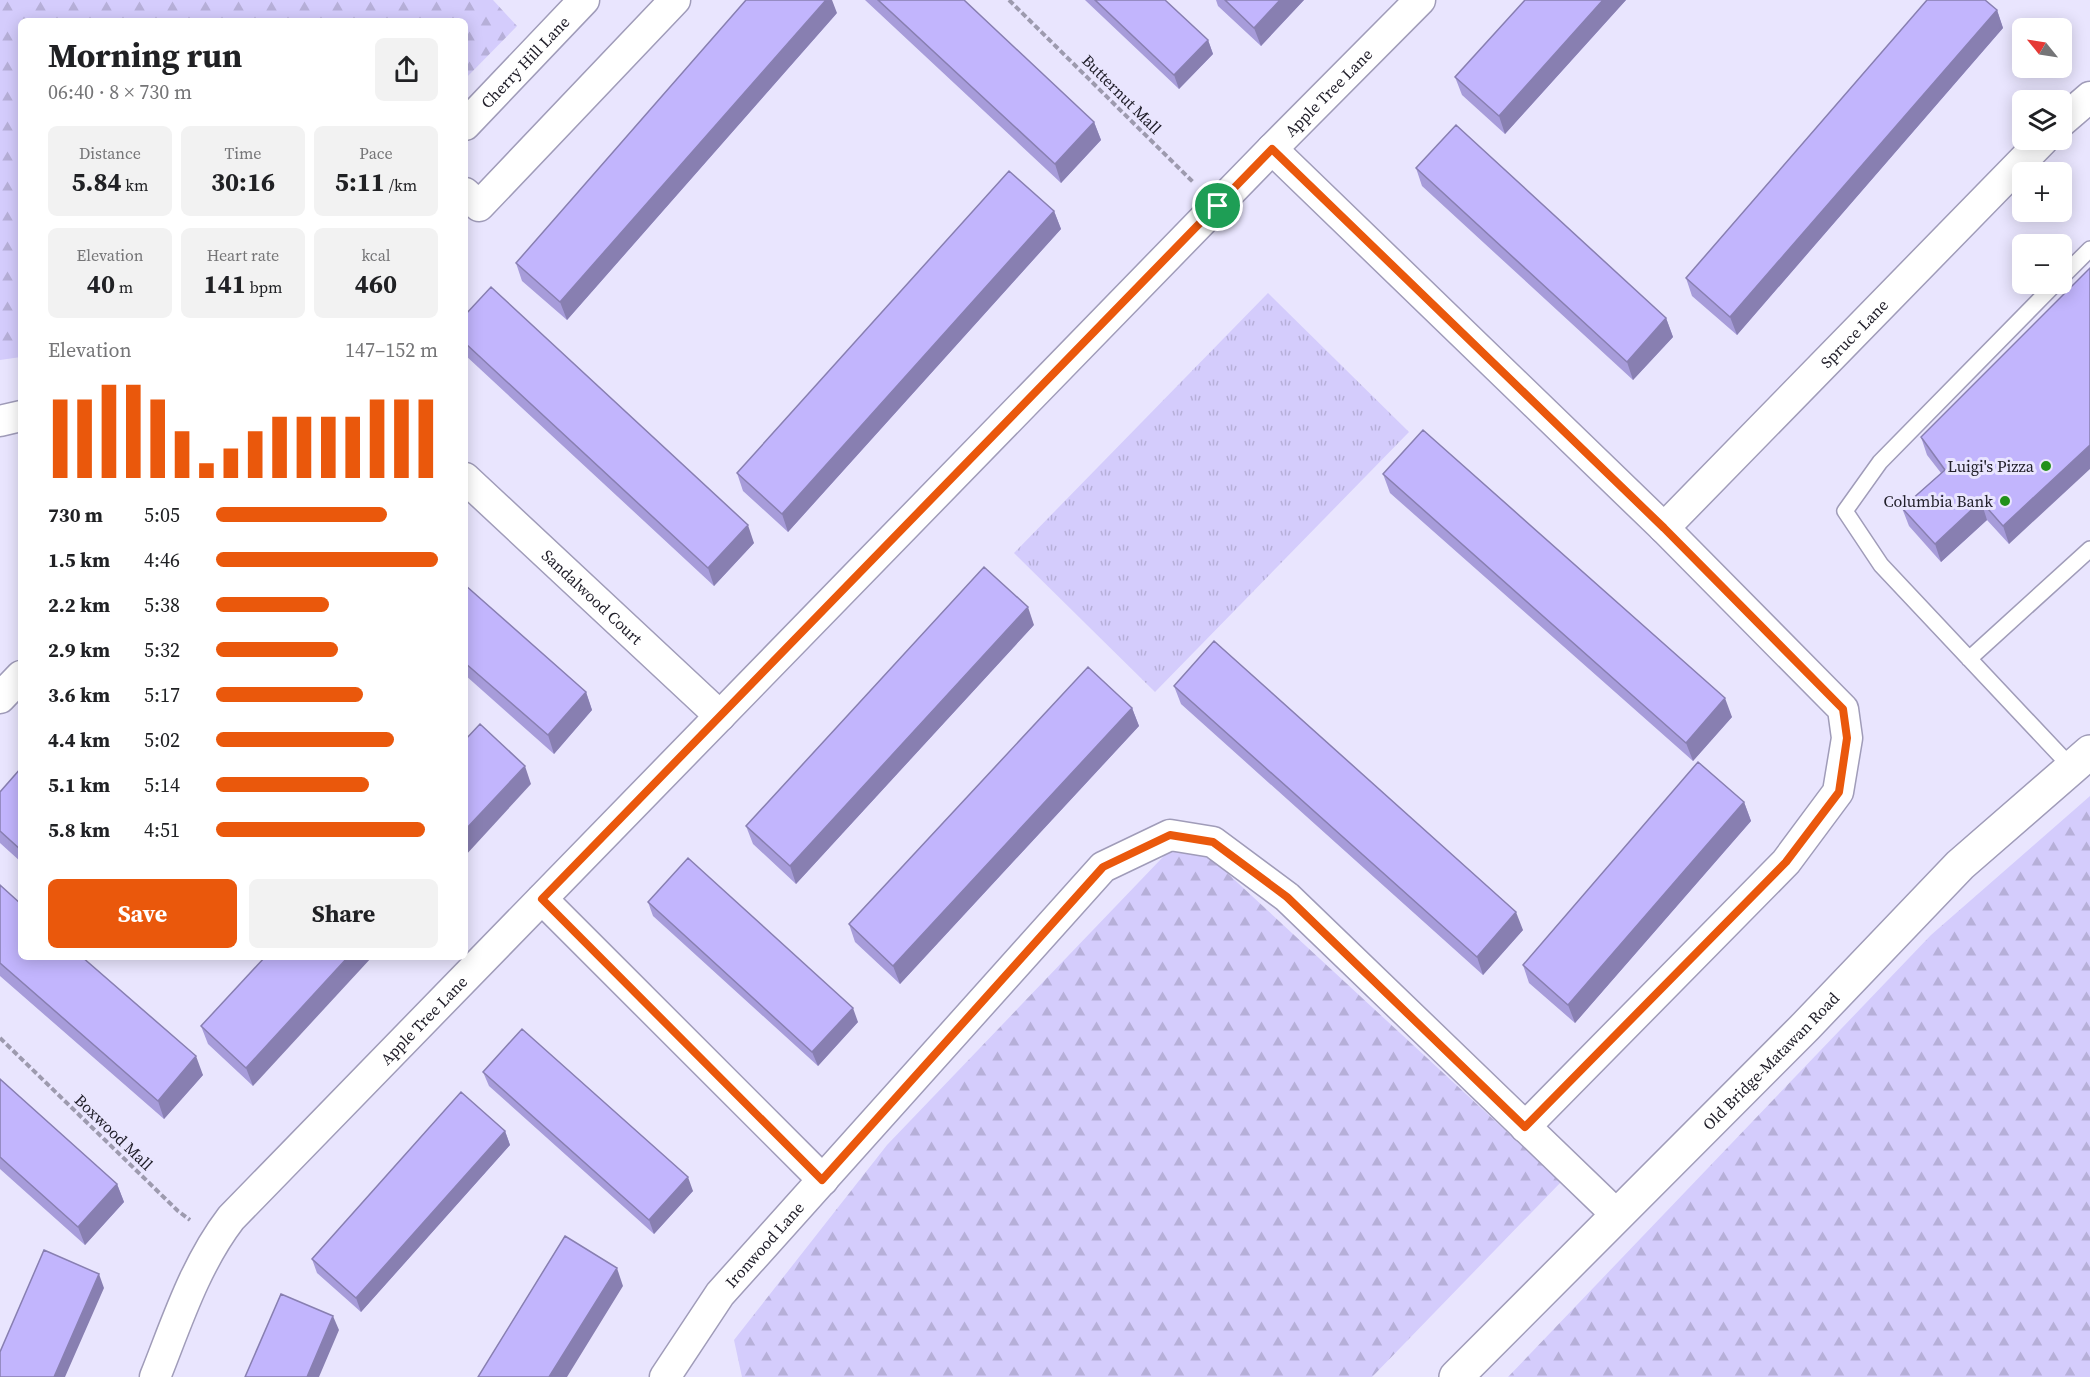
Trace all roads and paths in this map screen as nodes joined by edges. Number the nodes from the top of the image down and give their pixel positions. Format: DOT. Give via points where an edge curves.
graph roads {
  1 [pos="675,0"];
  2 [pos="1009,0"];
  3 [pos="1420,0"];
  4 [pos="574,4"];
  5 [pos="2090,97"];
  6 [pos="2072,113"];
  7 [pos="468,122"];
  8 [pos="1272,149"];
  9 [pos="2033,150"];
  10 [pos="468,196"];
  11 [pos="1218,206"];
  12 [pos="2090,249"];
  13 [pos="2072,267"];
  14 [pos="2045,294"];
  15 [pos="18,417"];
  16 [pos="0,421"];
  17 [pos="468,481"];
  18 [pos="1664,528"];
  19 [pos="2090,549"];
  20 [pos="1970,659"];
  21 [pos="18,679"];
  22 [pos="0,698"];
  23 [pos="720,716"];
  24 [pos="2081,760"];
  25 [pos="542,899"];
  26 [pos="0,1038"];
  27 [pos="1525,1127"];
  28 [pos="822,1180"];
  29 [pos="1617,1215"];
  30 [pos="215,1239"];
  31 [pos="155,1377"];
  32 [pos="665,1377"];
  33 [pos="1455,1377"];
  1 -- 10 [label="street" via="478,206"];
  2 -- 11 [label="path, Butternut Mall"];
  3 -- 8 [label="street, Apple Tree Lane"];
  4 -- 7 [label="street, Cherry Hill Lane"];
  5 -- 6 [label="street"];
  8 -- 11 [label="street, Apple Tree Lane"];
  8 -- 18 [label="street"];
  9 -- 18 [label="street, Spruce Lane"];
  11 -- 23 [label="street, Apple Tree Lane"];
  12 -- 13 [label="lane"];
  14 -- 20 [label="lane" via="1880,462 1845,511 1881,565"];
  15 -- 16 [label="street"];
  17 -- 23 [label="street, Sandalwood Court"];
  18 -- 27 [label="street" via="1843,709 1847,738 1839,792 1786,862"];
  19 -- 20 [label="lane"];
  20 -- 24 [label="lane"];
  21 -- 22 [label="street"];
  23 -- 25 [label="street, Apple Tree Lane"];
  24 -- 29 [label="main road, Old Bridge-Matawan Road" via="1960,864 1806,1026"];
  25 -- 28 [label="street"];
  25 -- 30 [label="street, Apple Tree Lane" via="250,1197"];
  26 -- 30 [label="path, Boxwood Mall" via="178,1211"];
  27 -- 28 [label="street, Ironwood Lane" via="1287,897 1213,842 1170,835 1103,867"];
  27 -- 29 [label="street, Ironwood Lane"];
  28 -- 32 [label="street, Ironwood Lane" via="720,1294"];
  29 -- 33 [label="main road, Old Bridge-Matawan Road"];
  30 -- 31 [label="street, Apple Tree Lane" via="196,1275"];
}
